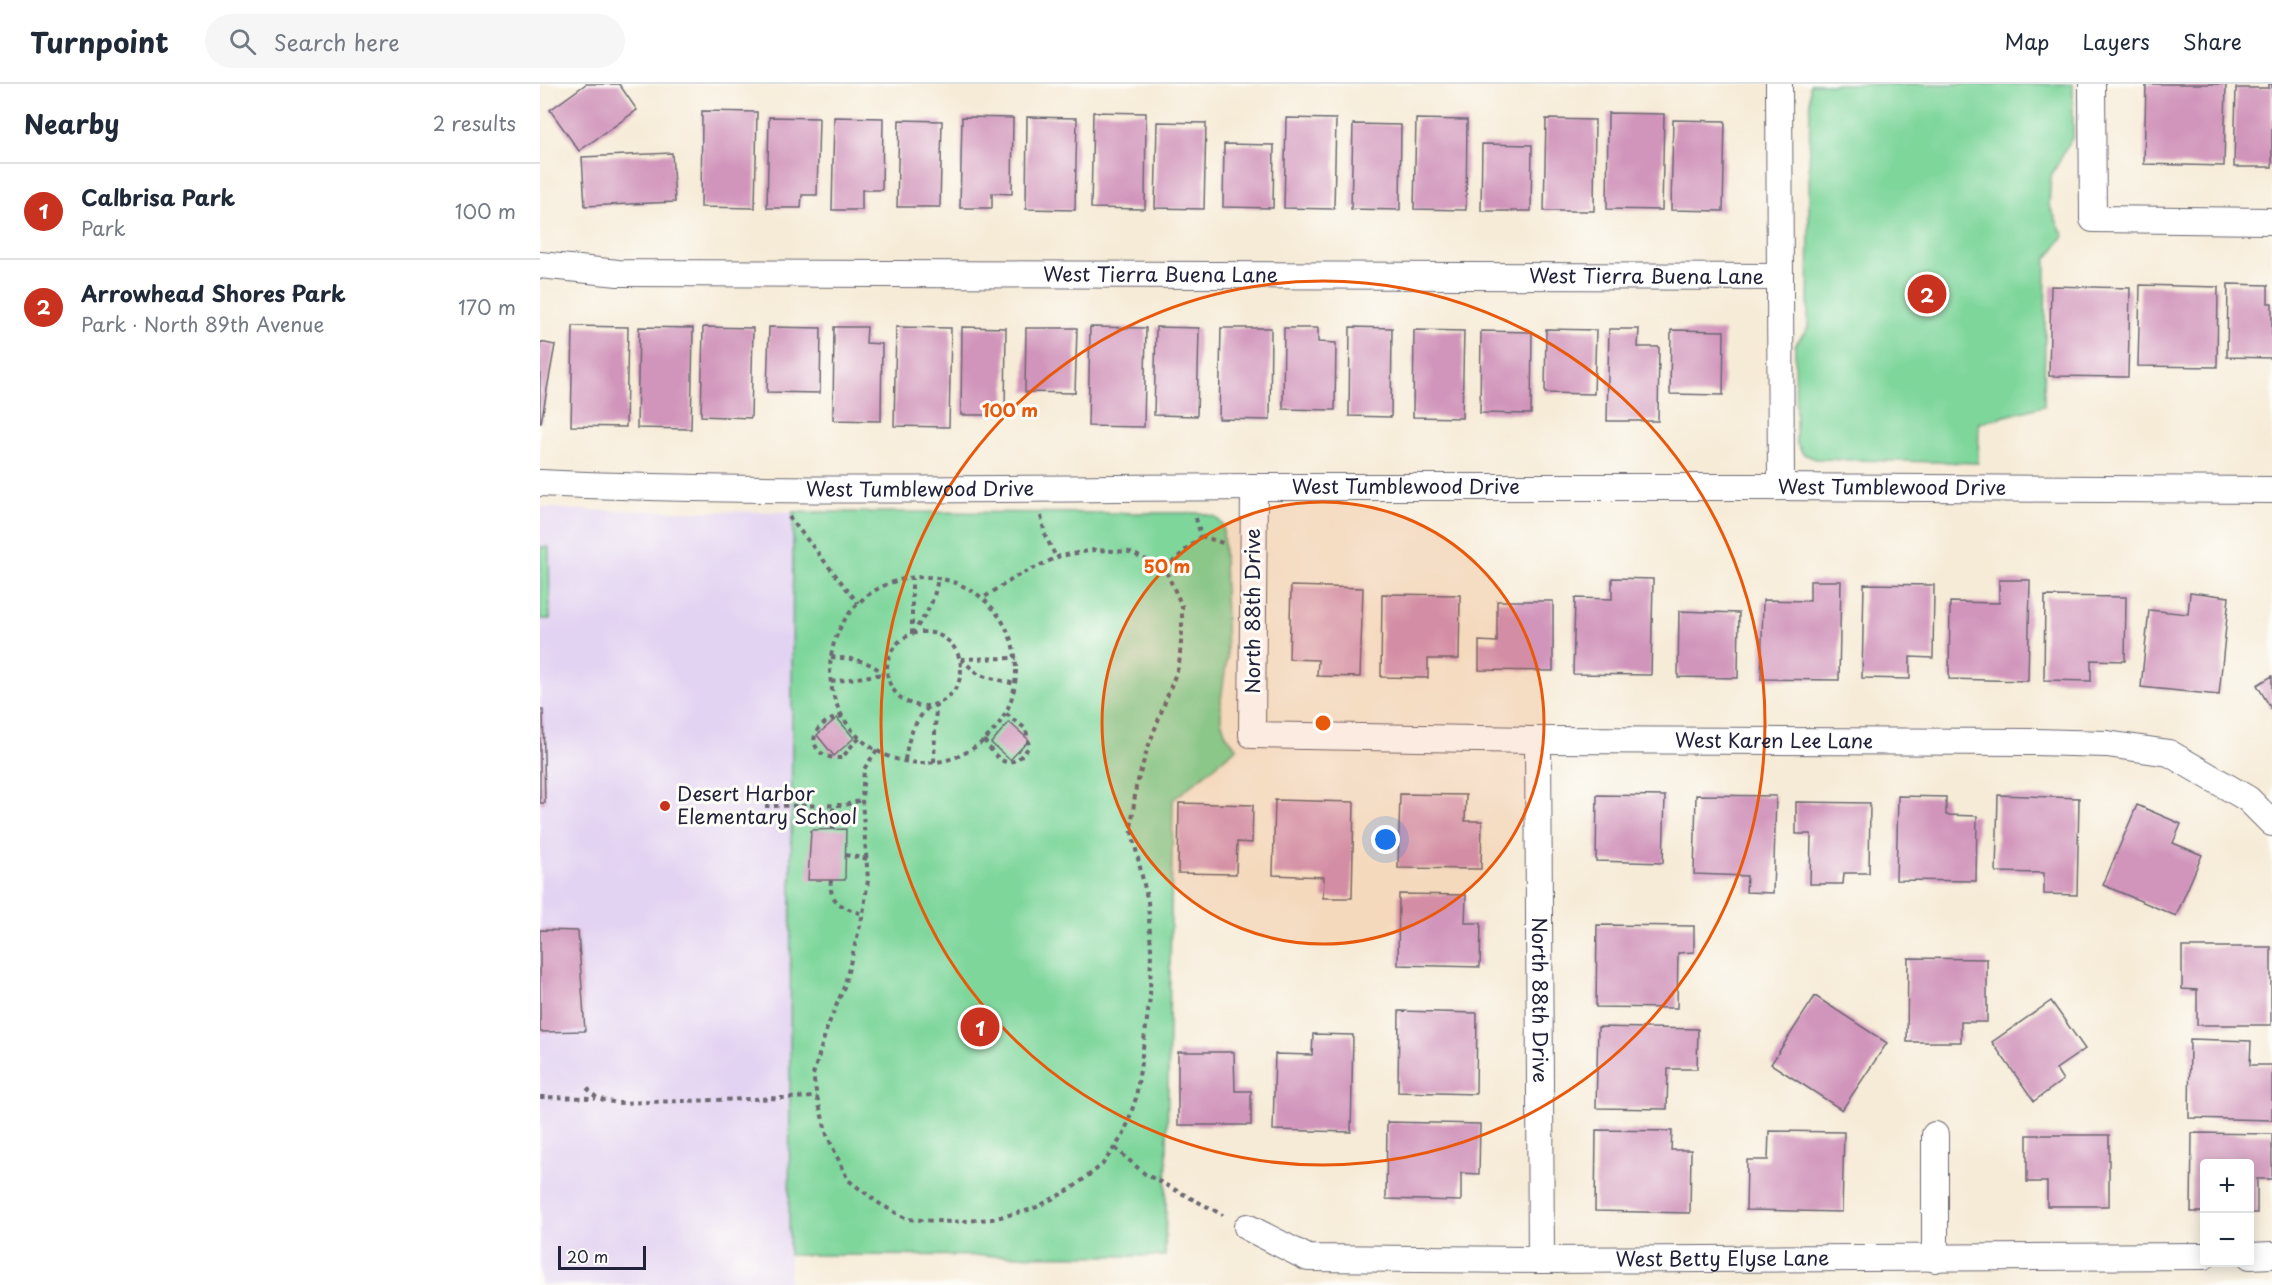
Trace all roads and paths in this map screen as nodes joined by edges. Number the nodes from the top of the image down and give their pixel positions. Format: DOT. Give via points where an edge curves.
graph roads {
  1 [pos="1779,84"];
  2 [pos="2092,84"];
  3 [pos="2272,221"];
  4 [pos="540,265"];
  5 [pos="1780,277"];
  6 [pos="540,483"];
  7 [pos="1254,487"];
  8 [pos="1781,487"];
  9 [pos="1192,488"];
  10 [pos="767,489"];
  11 [pos="1035,489"];
  12 [pos="2272,490"];
  13 [pos="1056,557"];
  14 [pos="1165,569"];
  15 [pos="912,578"];
  16 [pos="938,578"];
  17 [pos="983,598"];
  18 [pos="858,603"];
  19 [pos="912,634"];
  20 [pos="831,657"];
  21 [pos="1016,658"];
  22 [pos="960,659"];
  23 [pos="885,673"];
  24 [pos="831,682"];
  25 [pos="1015,684"];
  26 [pos="936,704"];
  27 [pos="929,706"];
  28 [pos="1005,713"];
  29 [pos="843,716"];
  30 [pos="1252,735"];
  31 [pos="860,738"];
  32 [pos="984,740"];
  33 [pos="1538,740"];
  34 [pos="877,750"];
  35 [pos="905,760"];
  36 [pos="934,762"];
  37 [pos="862,800"];
  38 [pos="833,805"];
  39 [pos="765,806"];
  40 [pos="2272,823"];
  41 [pos="833,830"];
  42 [pos="846,855"];
  43 [pos="868,859"];
  44 [pos="831,880"];
  45 [pos="863,914"];
  46 [pos="587,1088"];
  47 [pos="540,1097"];
  48 [pos="817,1097"];
  49 [pos="597,1098"];
  50 [pos="1935,1135"];
  51 [pos="1115,1148"];
  52 [pos="1247,1227"];
  53 [pos="2272,1255"];
  54 [pos="2200,1256"];
  55 [pos="2254,1256"];
  56 [pos="1935,1259"];
  57 [pos="1541,1260"];
  1 -- 5 [label="street"];
  2 -- 3 [label="street" via="2093,219"];
  4 -- 5 [label="street, West Tierra Buena Lane" via="630,273"];
  5 -- 8 [label="street"];
  6 -- 10 [label="street, West Tumblewood Drive"];
  7 -- 8 [label="street, West Tumblewood Drive"];
  7 -- 9 [label="street, West Tumblewood Drive"];
  7 -- 30 [label="street, North 88th Drive"];
  8 -- 12 [label="street, West Tumblewood Drive"];
  9 -- 11 [label="street, West Tumblewood Drive"];
  9 -- 14 [label="path" via="1201,536"];
  10 -- 11 [label="street, West Tumblewood Drive"];
  10 -- 18 [label="path"];
  11 -- 13 [label="path" via="1045,535"];
  13 -- 14 [label="path" via="1094,550 1130,552"];
  13 -- 17 [label="path"];
  14 -- 51 [label="path" via="1182,606 1179,665 1136,787 1131,828 1148,902 1150,998 1136,1098"];
  15 -- 16 [label="path"];
  15 -- 18 [label="path" via="887,584"];
  15 -- 19 [label="path"];
  16 -- 17 [label="path" via="961,584"];
  16 -- 19 [label="path" via="926,616"];
  17 -- 21 [label="path" via="1002,619"];
  18 -- 20 [label="path" via="841,624"];
  19 -- 22 [label="path" via="934,633 945,638"];
  19 -- 23 [label="path" via="890,652"];
  20 -- 23 [label="path" via="875,665"];
  20 -- 24 [label="path"];
  21 -- 22 [label="path"];
  21 -- 25 [label="path"];
  22 -- 25 [label="path" via="979,675"];
  22 -- 26 [label="path" via="962,672 958,684 952,694"];
  23 -- 24 [label="path"];
  23 -- 27 [label="path" via="891,687 907,703"];
  24 -- 29 [label="path"];
  25 -- 28 [label="path"];
  26 -- 27 [label="path"];
  26 -- 36 [label="path"];
  27 -- 35 [label="path" via="908,738"];
  28 -- 32 [label="path"];
  28 -- 32 [label="path" via="1026,729 1029,747 1022,756 1017,761 1000,760"];
  29 -- 31 [label="path"];
  29 -- 31 [label="path" via="822,723 815,731 814,741 821,753 842,758"];
  30 -- 33 [label="street, West Karen Lee Lane"];
  31 -- 34 [label="path"];
  32 -- 36 [label="path" via="958,756"];
  33 -- 40 [label="street, West Karen Lee Lane" via="2108,744 2169,753 2248,799"];
  33 -- 57 [label="street, North 88th Drive"];
  34 -- 35 [label="path"];
  34 -- 37 [label="path" via="864,769"];
  35 -- 36 [label="path"];
  37 -- 38 [label="path"];
  37 -- 43 [label="path"];
  38 -- 39 [label="path"];
  38 -- 41 [label="path"];
  42 -- 43 [label="path"];
  43 -- 45 [label="path"];
  44 -- 45 [label="path" via="833,899 842,908"];
  45 -- 48 [label="path" via="844,987 813,1075"];
  46 -- 49 [label="path"];
  47 -- 49 [label="path"];
  48 -- 49 [label="path" via="616,1103"];
  48 -- 51 [label="path" via="827,1135 848,1180 907,1219 992,1219 1033,1209 1071,1189 1102,1165"];
  50 -- 56 [label="street"];
  51 -- 52 [label="path" via="1145,1174"];
  52 -- 57 [label="street, West Betty Elyse Lane" via="1308,1258"];
  53 -- 55 [label="street"];
  54 -- 56 [label="street, West Betty Elyse Lane"];
  56 -- 57 [label="street, West Betty Elyse Lane"];
}
